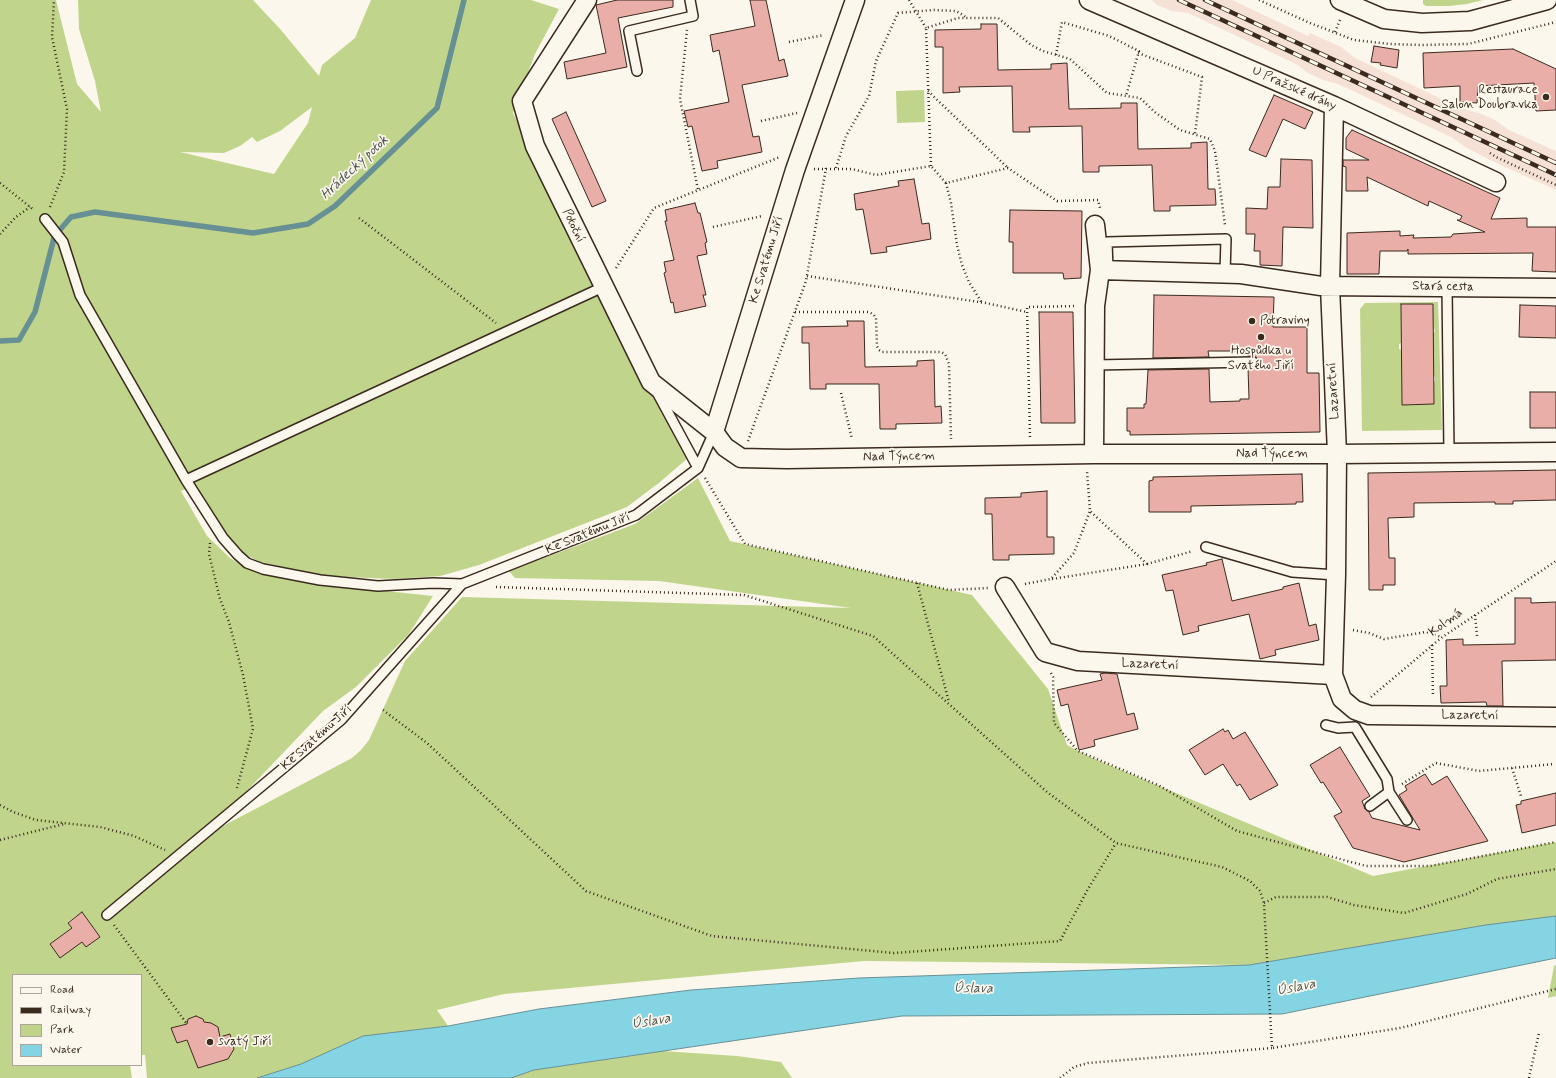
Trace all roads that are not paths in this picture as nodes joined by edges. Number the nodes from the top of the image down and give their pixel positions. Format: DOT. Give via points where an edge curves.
graph roads {
  1 [pos="587,0"];
  2 [pos="690,0"];
  3 [pos="855,0"];
  4 [pos="1089,0"];
  5 [pos="1340,0"];
  6 [pos="1547,0"];
  7 [pos="637,70"];
  8 [pos="1334,106"];
  9 [pos="1496,182"];
  10 [pos="45,219"];
  11 [pos="1095,225"];
  12 [pos="1104,270"];
  13 [pos="1225,273"];
  14 [pos="1330,286"];
  15 [pos="603,287"];
  16 [pos="1447,287"];
  17 [pos="1556,288"];
  18 [pos="1253,362"];
  19 [pos="1094,365"];
  20 [pos="651,382"];
  21 [pos="714,432"];
  22 [pos="1556,452"];
  23 [pos="1449,453"];
  24 [pos="1337,454"];
  25 [pos="1090,462"];
  26 [pos="698,468"];
  27 [pos="186,480"];
  28 [pos="1206,547"];
  29 [pos="1336,575"];
  30 [pos="462,584"];
  31 [pos="1005,587"];
  32 [pos="1333,675"];
  33 [pos="1556,717"];
  34 [pos="1326,725"];
  35 [pos="1389,792"];
  36 [pos="1370,806"];
  37 [pos="1407,820"];
  38 [pos="107,915"];
  1 -- 15 [label="street, Potoční" via="522,101 535,146"];
  2 -- 7 [label="lane" via="693,16 629,31"];
  3 -- 21 [label="street, Ke Svatému Jiří" via="795,170"];
  4 -- 8 [label="street, U Pražské dráhy"];
  5 -- 6 [label="street" via="1384,19 1422,23 1470,20"];
  8 -- 9 [label="street, U Pražské dráhy"];
  8 -- 14 [label="street, Lazaretní"];
  10 -- 27 [label="lane" via="63,242 80,295"];
  11 -- 12 [label="street"];
  12 -- 13 [label="street, Stará cesta"];
  12 -- 13 [label="lane" via="1108,242 1226,239"];
  12 -- 19 [label="street" via="1095,306"];
  13 -- 14 [label="street, Stará cesta"];
  14 -- 16 [label="street, Stará cesta"];
  14 -- 24 [label="street, Lazaretní"];
  15 -- 20 [label="street, Potoční"];
  15 -- 27 [label="lane"];
  16 -- 17 [label="street, Stará cesta"];
  16 -- 23 [label="lane"];
  18 -- 19 [label="lane"];
  19 -- 25 [label="street"];
  20 -- 21 [label="street, Potoční"];
  20 -- 26 [label="lane"];
  21 -- 25 [label="street, Nad Týncem" via="725,446 742,458"];
  21 -- 26 [label="lane, Ke Svatému Jiří"];
  22 -- 23 [label="street, Nad Týncem"];
  23 -- 24 [label="street, Nad Týncem"];
  24 -- 25 [label="street, Nad Týncem"];
  24 -- 29 [label="street, Lazaretní"];
  26 -- 30 [label="lane, Ke Svatému Jiří" via="636,515"];
  27 -- 30 [label="lane" via="222,538 247,563 320,580 378,586"];
  28 -- 29 [label="lane" via="1292,572"];
  29 -- 32 [label="street, Lazaretní"];
  30 -- 38 [label="lane, Ke Svatému Jiří" via="341,720"];
  31 -- 32 [label="street, Lazaretní" via="1045,652 1078,661"];
  32 -- 33 [label="street, Lazaretní" via="1342,699 1362,712 1433,716"];
  34 -- 35 [label="lane" via="1338,728 1355,727 1387,779"];
  35 -- 36 [label="lane"];
  35 -- 37 [label="lane"];
}
